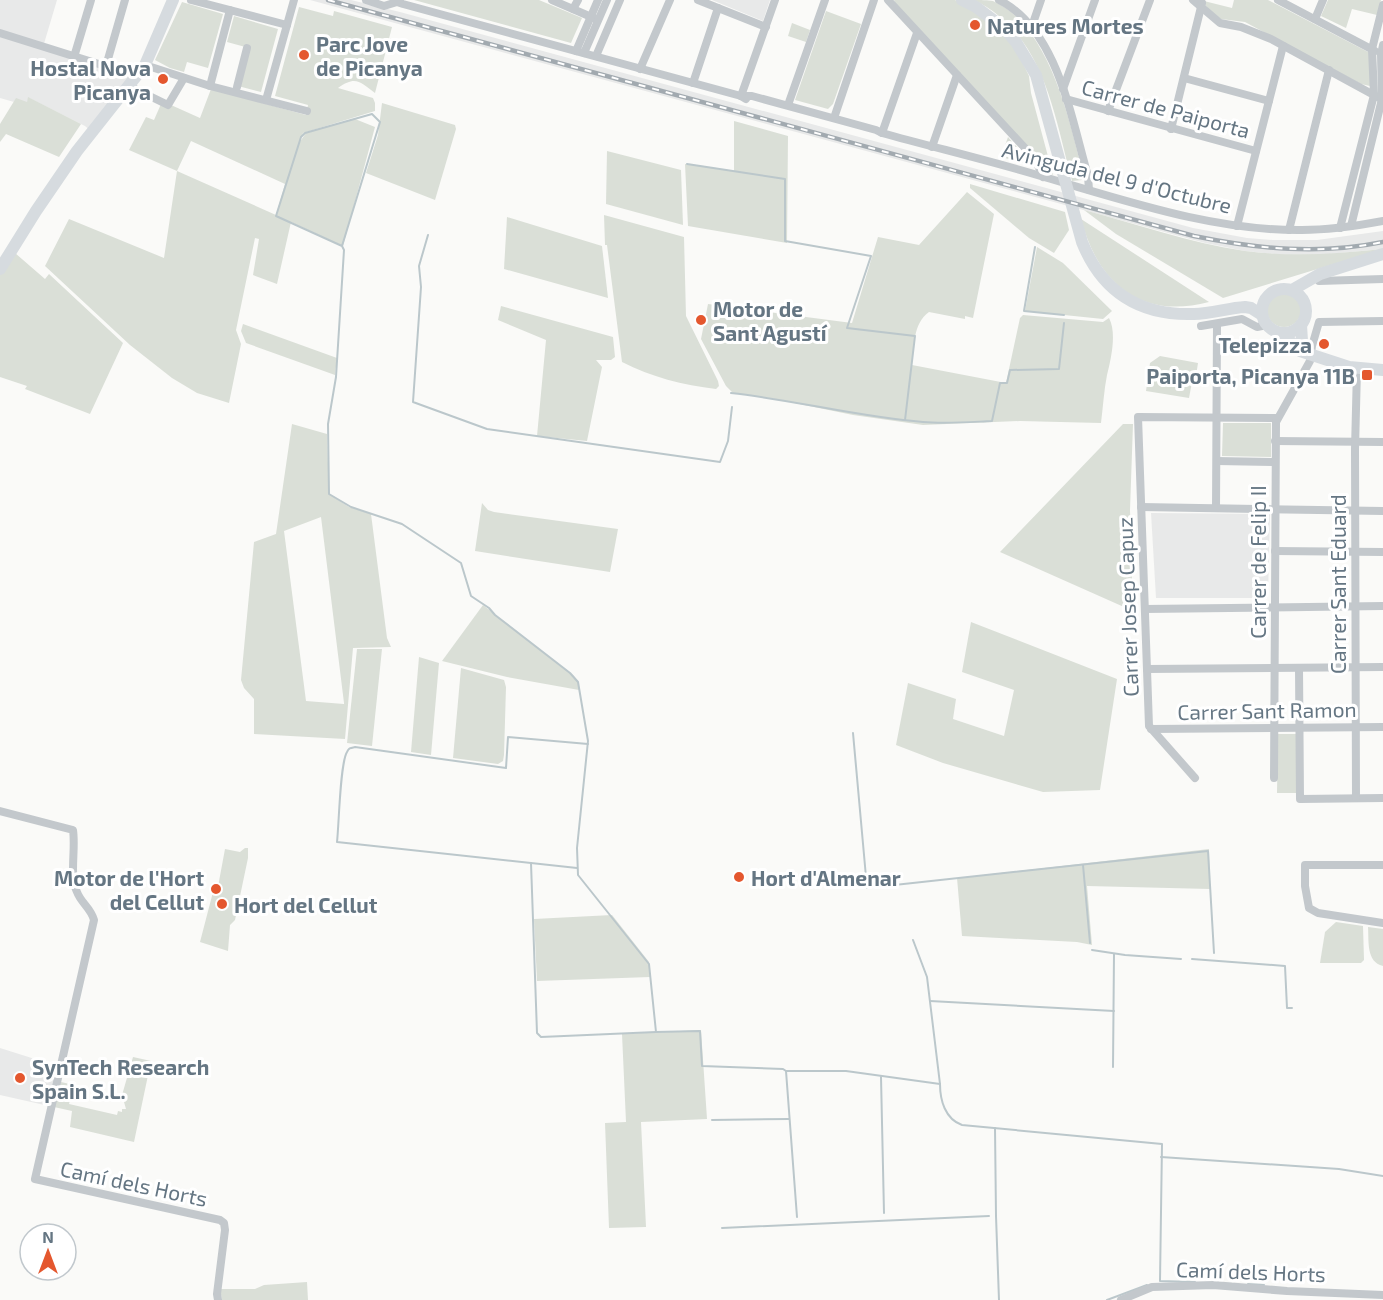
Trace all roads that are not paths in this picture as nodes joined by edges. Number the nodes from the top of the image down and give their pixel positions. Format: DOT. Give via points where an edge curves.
graph roads {
  1 [pos="91,0"];
  2 [pos="125,0"];
  3 [pos="173,0"];
  4 [pos="191,0"];
  5 [pos="294,0"];
  6 [pos="366,0"];
  7 [pos="552,0"];
  8 [pos="578,0"];
  9 [pos="598,0"];
  10 [pos="607,0"];
  11 [pos="620,0"];
  12 [pos="670,0"];
  13 [pos="698,0"];
  14 [pos="775,0"];
  15 [pos="825,0"];
  16 [pos="874,0"];
  17 [pos="888,0"];
  18 [pos="962,0"];
  19 [pos="999,0"];
  20 [pos="1041,0"];
  21 [pos="1095,0"];
  22 [pos="1150,0"];
  23 [pos="1193,0"];
  24 [pos="1278,0"];
  25 [pos="1323,0"];
  26 [pos="394,2"];
  27 [pos="1202,3"];
  28 [pos="1383,5"];
  29 [pos="718,8"];
  30 [pos="573,9"];
  31 [pos="230,10"];
  32 [pos="595,18"];
  33 [pos="1315,19"];
  34 [pos="287,25"];
  35 [pos="1032,26"];
  36 [pos="766,27"];
  37 [pos="0,33"];
  38 [pos="917,33"];
  39 [pos="1283,46"];
  40 [pos="248,48"];
  41 [pos="1371,49"];
  42 [pos="1382,51"];
  43 [pos="580,52"];
  44 [pos="596,56"];
  45 [pos="74,57"];
  46 [pos="145,65"];
  47 [pos="106,66"];
  48 [pos="640,69"];
  49 [pos="1329,70"];
  50 [pos="957,75"];
  51 [pos="184,78"];
  52 [pos="1184,78"];
  53 [pos="133,81"];
  54 [pos="693,83"];
  55 [pos="210,86"];
  56 [pos="237,87"];
  57 [pos="1063,89"];
  58 [pos="741,96"];
  59 [pos="1380,98"];
  60 [pos="1066,99"];
  61 [pos="266,100"];
  62 [pos="1269,101"];
  63 [pos="788,105"];
  64 [pos="307,111"];
  65 [pos="1108,111"];
  66 [pos="834,118"];
  67 [pos="1172,129"];
  68 [pos="882,133"];
  69 [pos="932,147"];
  70 [pos="1256,151"];
  71 [pos="1037,162"];
  72 [pos="1029,173"];
  73 [pos="1043,177"];
  74 [pos="1089,190"];
  75 [pos="1383,221"];
  76 [pos="1238,226"];
  77 [pos="1351,226"];
  78 [pos="1340,228"];
  79 [pos="1289,230"];
  80 [pos="1383,254"];
  81 [pos="1383,261"];
  82 [pos="0,269"];
  83 [pos="1383,279"];
  84 [pos="1318,281"];
  85 [pos="1292,290"];
  86 [pos="1265,297"];
  87 [pos="1304,301"];
  88 [pos="1183,313"];
  89 [pos="1264,320"];
  90 [pos="1383,321"];
  91 [pos="1217,324"];
  92 [pos="1301,325"];
  93 [pos="1202,326"];
  94 [pos="1282,333"];
  95 [pos="1311,354"];
  96 [pos="1357,369"];
  97 [pos="1383,369"];
  98 [pos="1217,418"];
  99 [pos="1277,418"];
  100 [pos="1275,441"];
  101 [pos="1356,442"];
  102 [pos="1383,442"];
  103 [pos="1217,461"];
  104 [pos="1275,462"];
  105 [pos="1141,507"];
  106 [pos="1216,508"];
  107 [pos="1275,509"];
  108 [pos="1355,511"];
  109 [pos="1383,511"];
  110 [pos="1275,551"];
  111 [pos="1356,552"];
  112 [pos="1383,552"];
  113 [pos="1355,606"];
  114 [pos="1383,606"];
  115 [pos="1274,607"];
  116 [pos="1145,609"];
  117 [pos="1356,667"];
  118 [pos="1383,667"];
  119 [pos="1274,668"];
  120 [pos="1299,668"];
  121 [pos="1147,669"];
  122 [pos="1356,727"];
  123 [pos="1383,727"];
  124 [pos="1274,728"];
  125 [pos="1300,728"];
  126 [pos="1151,729"];
  127 [pos="1195,778"];
  128 [pos="1274,778"];
  129 [pos="1356,798"];
  130 [pos="1383,798"];
  131 [pos="0,811"];
  132 [pos="1383,865"];
  133 [pos="1383,923"];
  134 [pos="1383,1295"];
  135 [pos="218,1300"];
  136 [pos="1121,1300"];
  1 -- 45 [label="street"];
  2 -- 47 [label="street"];
  3 -- 46 [label="street"];
  4 -- 31 [label="street"];
  5 -- 34 [label="street"];
  6 -- 26 [label="street, Avinguda del 9 d'Octubre" via="384,6"];
  7 -- 30 [label="street"];
  8 -- 30 [label="street"];
  9 -- 32 [label="street"];
  10 -- 32 [label="street"];
  11 -- 44 [label="street"];
  12 -- 48 [label="street"];
  13 -- 29 [label="street"];
  14 -- 36 [label="street"];
  15 -- 63 [label="street"];
  16 -- 66 [label="street"];
  17 -- 38 [label="street"];
  18 -- 88 [label="street" via="1004,28 1036,75 1091,263 1106,282 1135,303 1154,311"];
  19 -- 35 [label="street"];
  20 -- 35 [label="street"];
  21 -- 57 [label="street"];
  22 -- 65 [label="street"];
  23 -- 27 [label="street"];
  24 -- 33 [label="street"];
  25 -- 33 [label="street"];
  26 -- 43 [label="street, Avinguda del 9 d'Octubre"];
  27 -- 39 [label="street" via="1220,23 1255,32"];
  27 -- 52 [label="street"];
  28 -- 41 [label="street"];
  29 -- 36 [label="street"];
  29 -- 54 [label="street"];
  30 -- 32 [label="street"];
  31 -- 34 [label="street"];
  31 -- 55 [label="street"];
  32 -- 43 [label="street"];
  33 -- 41 [label="street"];
  34 -- 61 [label="street"];
  35 -- 57 [label="street"];
  36 -- 58 [label="street"];
  37 -- 45 [label="street"];
  38 -- 50 [label="street"];
  38 -- 68 [label="street"];
  39 -- 49 [label="street"];
  39 -- 62 [label="street"];
  40 -- 56 [label="street"];
  41 -- 42 [label="street"];
  41 -- 59 [label="street"];
  42 -- 59 [label="street"];
  43 -- 44 [label="street, Avinguda del 9 d'Octubre"];
  44 -- 48 [label="street, Avinguda del 9 d'Octubre"];
  45 -- 47 [label="street"];
  46 -- 51 [label="street"];
  46 -- 53 [label="street"];
  47 -- 53 [label="street"];
  48 -- 54 [label="street, Avinguda del 9 d'Octubre"];
  49 -- 59 [label="street"];
  49 -- 79 [label="street"];
  50 -- 69 [label="street"];
  50 -- 71 [label="street"];
  51 -- 53 [label="street" via="168,105"];
  51 -- 55 [label="street"];
  52 -- 62 [label="street"];
  52 -- 67 [label="street"];
  53 -- 82 [label="street" via="77,151"];
  54 -- 58 [label="street, Avinguda del 9 d'Octubre"];
  55 -- 61 [label="street"];
  57 -- 60 [label="street"];
  58 -- 63 [label="street, Avinguda del 9 d'Octubre"];
  58 -- 68 [label="street, Avinguda del 9 d'Octubre"];
  59 -- 77 [label="street"];
  59 -- 78 [label="street"];
  60 -- 65 [label="street, Carrer de Paiporta"];
  60 -- 74 [label="street"];
  61 -- 64 [label="street"];
  62 -- 70 [label="street"];
  63 -- 66 [label="street, Avinguda del 9 d'Octubre"];
  65 -- 67 [label="street, Carrer de Paiporta"];
  66 -- 68 [label="street, Avinguda del 9 d'Octubre"];
  67 -- 70 [label="street, Carrer de Paiporta"];
  68 -- 69 [label="street, Avinguda del 9 d'Octubre"];
  69 -- 72 [label="street, Avinguda del 9 d'Octubre"];
  70 -- 76 [label="street"];
  71 -- 72 [label="street"];
  71 -- 73 [label="street"];
  72 -- 73 [label="street, Avinguda del 9 d'Octubre"];
  73 -- 74 [label="street, Avinguda del 9 d'Octubre"];
  74 -- 76 [label="street, Avinguda del 9 d'Octubre"];
  75 -- 77 [label="street, Avinguda del 9 d'Octubre"];
  76 -- 79 [label="street, Avinguda del 9 d'Octubre"];
  77 -- 78 [label="street, Avinguda del 9 d'Octubre"];
  78 -- 79 [label="street, Avinguda del 9 d'Octubre"];
  80 -- 85 [label="street" via="1320,274"];
  81 -- 84 [label="street"];
  83 -- 84 [label="street"];
  84 -- 87 [label="street"];
  85 -- 86 [label="street" via="1275,290"];
  85 -- 87 [label="street"];
  86 -- 88 [label="street"];
  86 -- 89 [label="street" via="1261,309"];
  87 -- 92 [label="street" via="1306,314"];
  88 -- 89 [label="street" via="1245,307"];
  89 -- 91 [label="street" via="1257,327 1242,319"];
  89 -- 94 [label="street"];
  90 -- 95 [label="street, Carrer de Felip II" via="1319,322"];
  91 -- 93 [label="street"];
  91 -- 98 [label="street"];
  92 -- 94 [label="street"];
  92 -- 95 [label="street" via="1302,341"];
  94 -- 95 [label="street" via="1300,351"];
  95 -- 96 [label="street"];
  95 -- 99 [label="street, Carrer de Felip II"];
  96 -- 97 [label="street"];
  96 -- 101 [label="street, Carrer Sant Eduard"];
  98 -- 99 [label="street"];
  98 -- 103 [label="street"];
  98 -- 105 [label="street, Carrer Josep Capuz" via="1138,417"];
  99 -- 100 [label="street, Carrer de Felip II"];
  100 -- 101 [label="street"];
  100 -- 104 [label="street, Carrer de Felip II"];
  101 -- 102 [label="street"];
  101 -- 108 [label="street, Carrer Sant Eduard"];
  103 -- 104 [label="street"];
  103 -- 106 [label="street"];
  104 -- 107 [label="street, Carrer de Felip II"];
  105 -- 106 [label="street"];
  105 -- 116 [label="street, Carrer Josep Capuz"];
  106 -- 107 [label="street"];
  107 -- 108 [label="street"];
  107 -- 110 [label="street, Carrer de Felip II"];
  108 -- 109 [label="street"];
  108 -- 111 [label="street, Carrer Sant Eduard"];
  110 -- 111 [label="street"];
  110 -- 115 [label="street, Carrer de Felip II"];
  111 -- 112 [label="street"];
  111 -- 113 [label="street, Carrer Sant Eduard"];
  113 -- 114 [label="street"];
  113 -- 115 [label="street"];
  113 -- 117 [label="street, Carrer Sant Eduard"];
  115 -- 116 [label="street"];
  115 -- 119 [label="street, Carrer de Felip II"];
  116 -- 121 [label="street, Carrer Josep Capuz"];
  117 -- 118 [label="street"];
  117 -- 120 [label="street"];
  117 -- 122 [label="street, Carrer Sant Eduard"];
  119 -- 120 [label="street"];
  119 -- 121 [label="street"];
  119 -- 124 [label="street, Carrer de Felip II"];
  120 -- 125 [label="street"];
  121 -- 126 [label="street, Carrer Josep Capuz"];
  122 -- 123 [label="street, Carrer Sant Ramon"];
  122 -- 125 [label="street, Carrer Sant Ramon"];
  122 -- 129 [label="street, Carrer Sant Eduard"];
  124 -- 125 [label="street, Carrer Sant Ramon"];
  124 -- 126 [label="street, Carrer Sant Ramon"];
  124 -- 128 [label="street, Carrer de Felip II"];
  125 -- 129 [label="street" via="1300,799"];
  126 -- 127 [label="street"];
  129 -- 130 [label="street"];
  131 -- 135 [label="street, Camí dels Horts" via="73,830 76,891 92,911 94,920 35,1179 220,1220 225,1230"];
  132 -- 133 [label="street" via="1305,865 1309,908 1318,913"];
  134 -- 136 [label="street, Camí dels Horts" via="1213,1285 1152,1287"];
}
